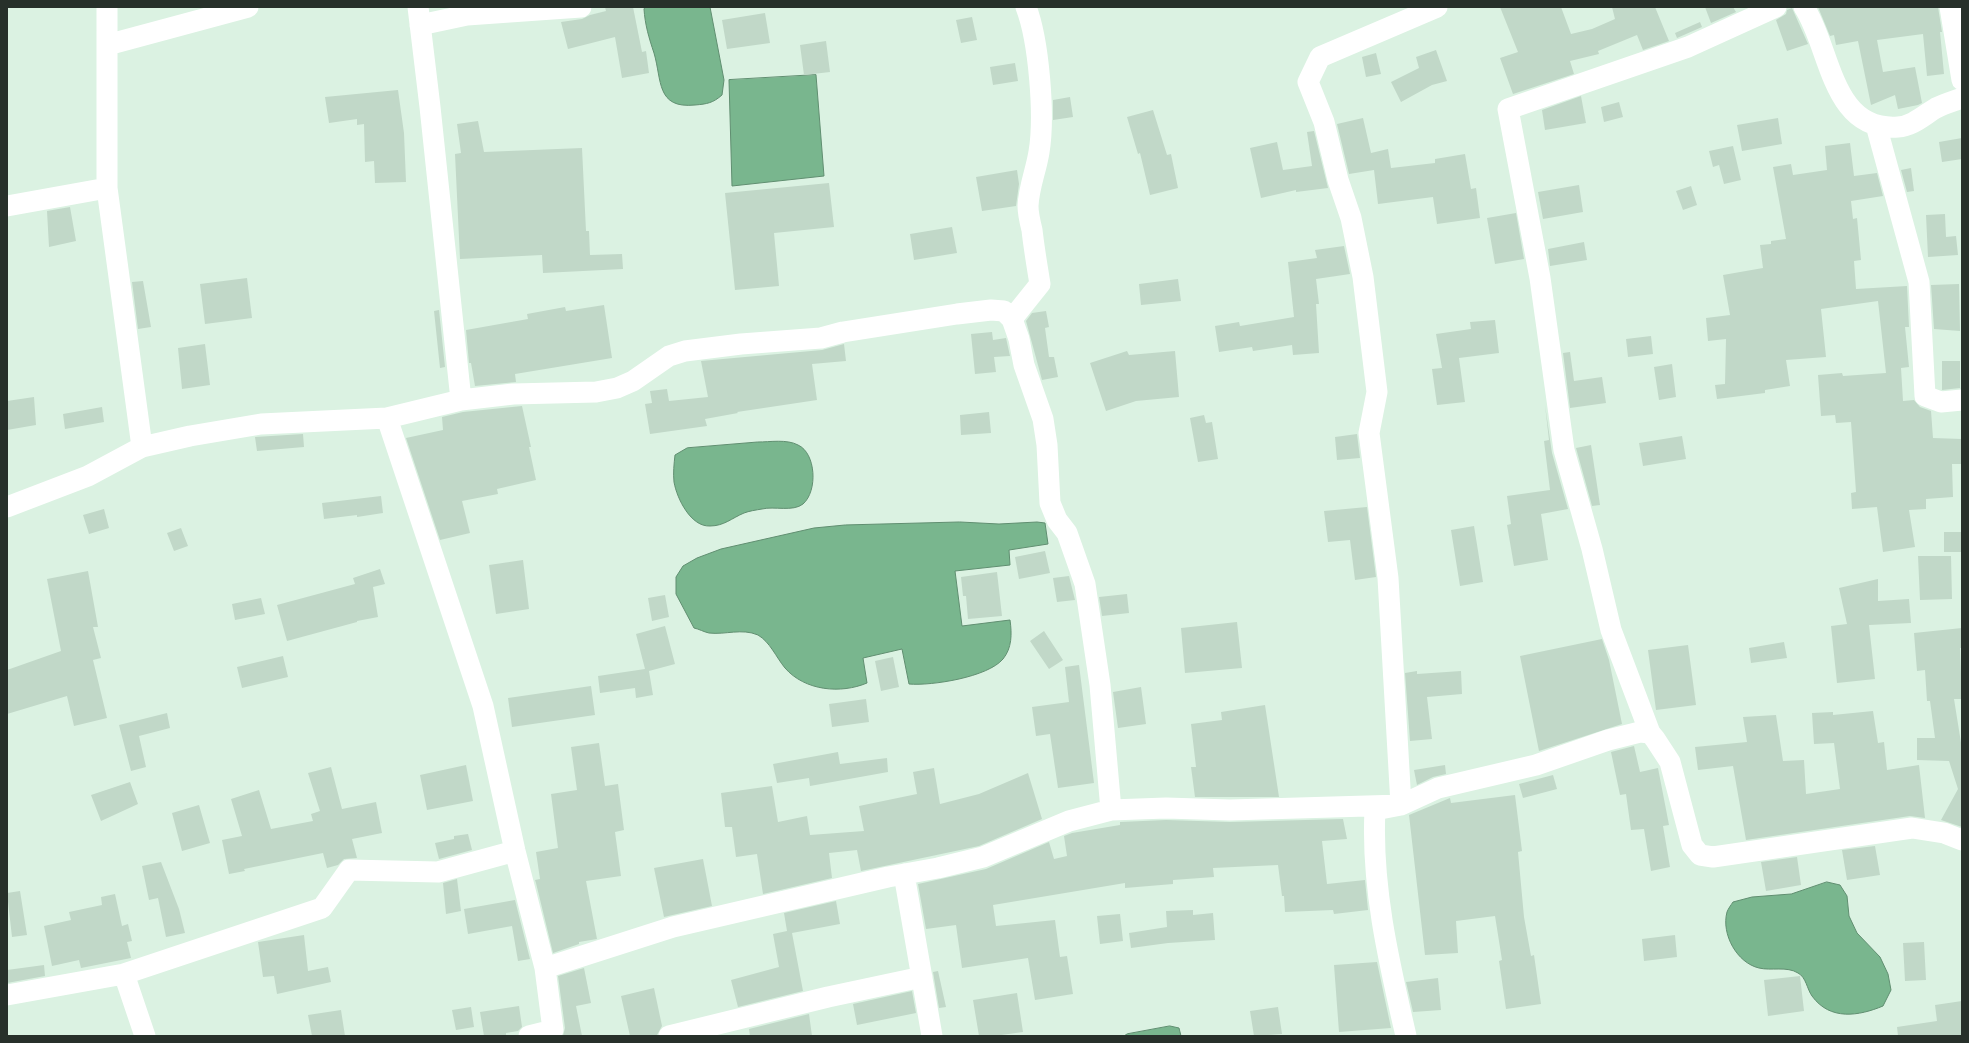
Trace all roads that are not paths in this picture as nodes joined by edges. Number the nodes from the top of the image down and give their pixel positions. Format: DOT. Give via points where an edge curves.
graph roads {
  1 [pos="107,7"];
  2 [pos="248,7"];
  3 [pos="581,7"];
  4 [pos="1026,7"];
  5 [pos="1437,7"];
  6 [pos="1776,7"];
  7 [pos="1804,7"];
  8 [pos="1950,7"];
  9 [pos="1414,12"];
  10 [pos="419,16"];
  11 [pos="107,45"];
  12 [pos="1962,80"];
  13 [pos="1962,98"];
  14 [pos="1876,125"];
  15 [pos="106,188"];
  16 [pos="7,206"];
  17 [pos="1012,319"];
  18 [pos="461,400"];
  19 [pos="1962,400"];
  20 [pos="387,418"];
  21 [pos="142,447"];
  22 [pos="7,506"];
  23 [pos="1650,733"];
  24 [pos="1401,805"];
  25 [pos="1110,810"];
  26 [pos="1962,840"];
  27 [pos="515,851"];
  28 [pos="904,874"];
  29 [pos="545,968"];
  30 [pos="124,974"];
  31 [pos="922,977"];
  32 [pos="7,995"];
  33 [pos="729,1029"];
  34 [pos="554,1033"];
  35 [pos="145,1036"];
  36 [pos="529,1036"];
  37 [pos="669,1036"];
  38 [pos="932,1036"];
  39 [pos="1406,1036"];
  1 -- 11 [label="street"];
  2 -- 11 [label="street"];
  3 -- 10 [label="street"];
  4 -- 17 [label="street" via="1036,54 1040,92 1039,153 1031,180 1028,208 1040,284"];
  5 -- 9 [label="street"];
  6 -- 23 [label="street" via="1688,46 1508,109 1540,278 1564,450 1592,549 1611,630"];
  7 -- 14 [label="street" via="1813,20 1845,104 1859,116"];
  8 -- 12 [label="street"];
  9 -- 24 [label="street" via="1320,57 1308,82 1324,122 1338,180 1351,218 1363,278 1377,392 1369,433 1388,578"];
  10 -- 18 [label="street"];
  11 -- 15 [label="street"];
  13 -- 14 [label="street" via="1936,108 1913,123 1898,127"];
  14 -- 19 [label="street" via="1919,282 1925,396 1941,402"];
  15 -- 16 [label="street"];
  15 -- 21 [label="street"];
  17 -- 18 [label="street" via="1004,311 991,310 843,332 821,338 686,351 669,356 633,381 617,388 596,392 513,394"];
  17 -- 25 [label="street" via="1024,365 1043,419 1050,503 1057,520 1067,533 1086,584 1100,685"];
  18 -- 20 [label="street"];
  20 -- 21 [label="street" via="262,424"];
  20 -- 27 [label="street" via="483,706"];
  21 -- 22 [label="street" via="88,476"];
  23 -- 24 [label="street" via="1640,732 1608,740 1536,765 1438,788"];
  23 -- 26 [label="street" via="1670,762 1692,846 1700,855 1713,857 1912,828 1944,833"];
  24 -- 25 [label="street" via="1230,810"];
  24 -- 39 [label="street" via="1375,810 1374,833 1382,923"];
  25 -- 28 [label="street" via="1069,821 983,857"];
  27 -- 29 [label="street"];
  27 -- 30 [label="street" via="438,872 349,870 322,908"];
  28 -- 29 [label="street" via="673,927"];
  28 -- 31 [label="street"];
  29 -- 34 [label="street"];
  30 -- 32 [label="street"];
  30 -- 35 [label="street"];
  31 -- 33 [label="street" via="828,997"];
  31 -- 38 [label="street"];
  33 -- 37 [label="street"];
  34 -- 36 [label="street"];
}
